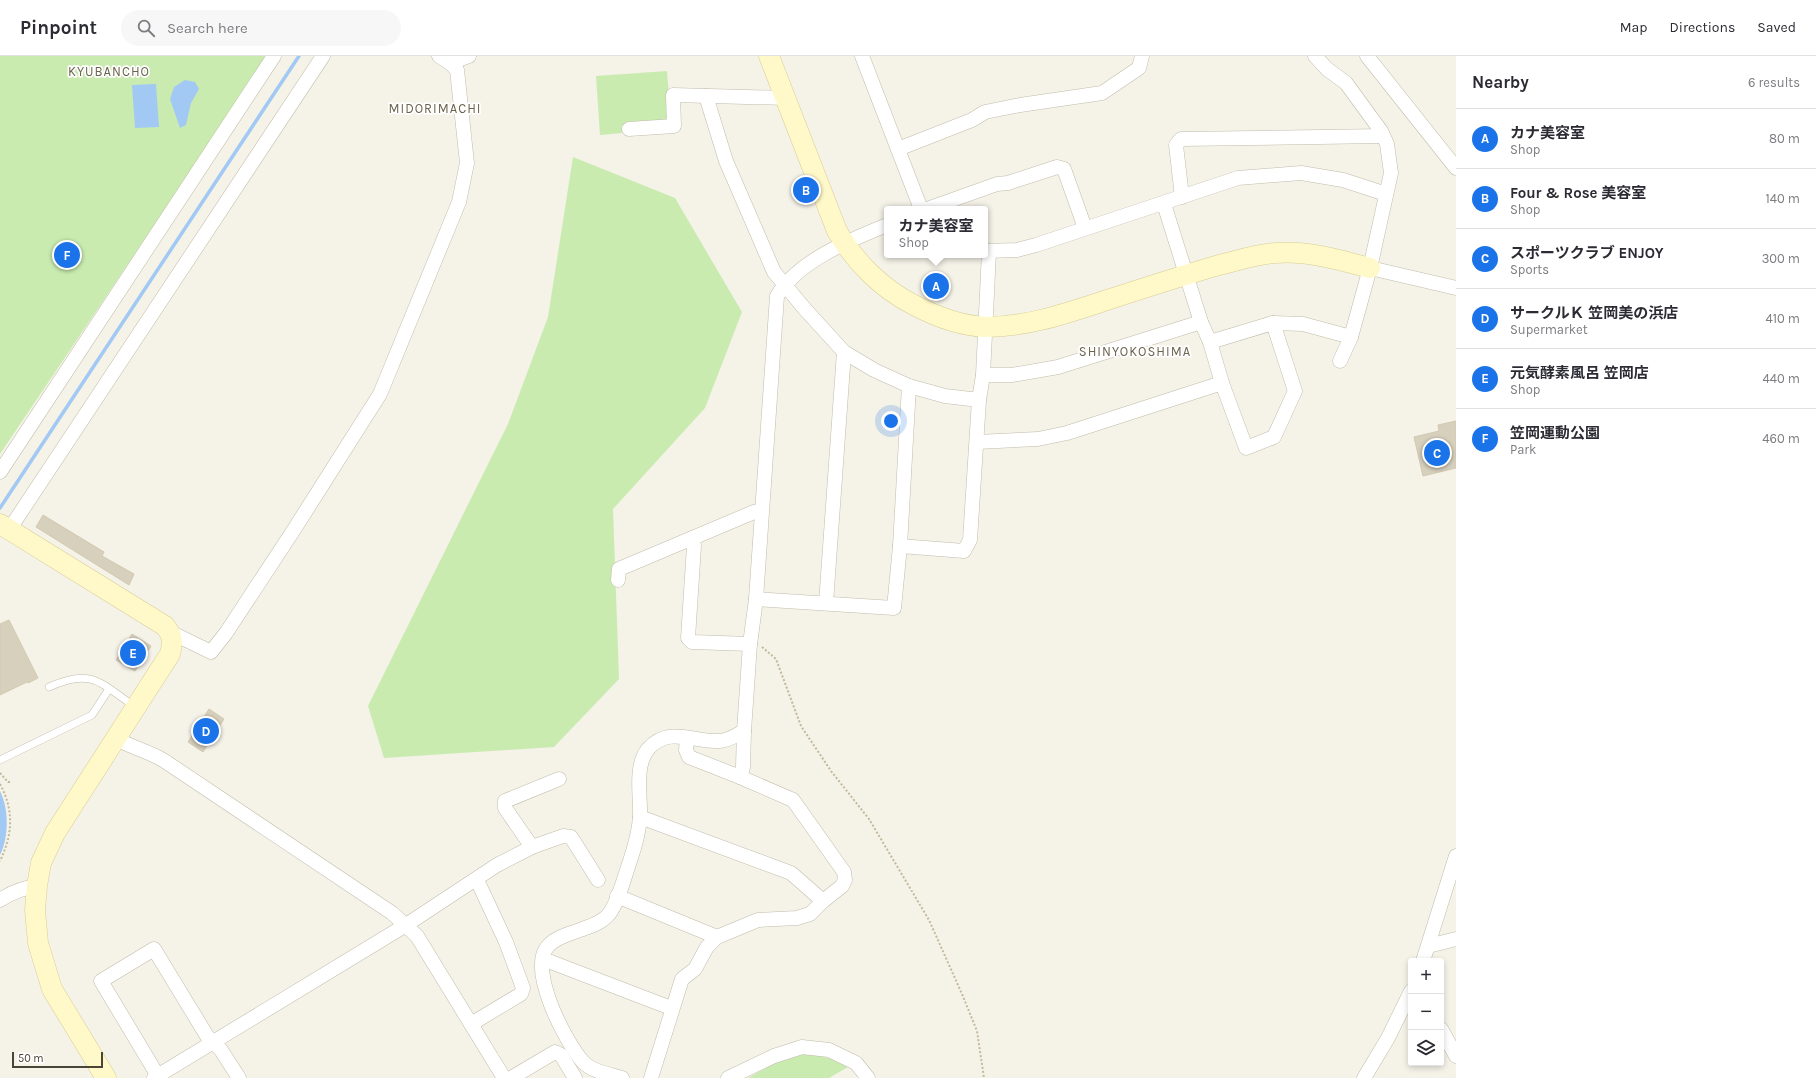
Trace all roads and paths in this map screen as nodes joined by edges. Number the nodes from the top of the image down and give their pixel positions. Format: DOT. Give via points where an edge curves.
graph roads {
  1 [pos="274,56"];
  2 [pos="323,56"];
  3 [pos="469,56"];
  4 [pos="768,56"];
  5 [pos="862,56"];
  6 [pos="1142,56"];
  7 [pos="1315,56"];
  8 [pos="1367,56"];
  9 [pos="444,59"];
  10 [pos="706,96"];
  11 [pos="786,98"];
  12 [pos="629,129"];
  13 [pos="1383,136"];
  14 [pos="898,148"];
  15 [pos="1456,168"];
  16 [pos="1386,194"];
  17 [pos="1182,197"];
  18 [pos="1164,204"];
  19 [pos="920,206"];
  20 [pos="935,206"];
  21 [pos="884,226"];
  22 [pos="1085,228"];
  23 [pos="844,243"];
  24 [pos="988,252"];
  25 [pos="987,258"];
  26 [pos="1370,268"];
  27 [pos="1186,274"];
  28 [pos="784,284"];
  29 [pos="1456,288"];
  30 [pos="1201,322"];
  31 [pos="1273,323"];
  32 [pos="985,327"];
  33 [pos="1351,336"];
  34 [pos="1210,342"];
  35 [pos="844,352"];
  36 [pos="1340,361"];
  37 [pos="983,375"];
  38 [pos="1222,383"];
  39 [pos="909,386"];
  40 [pos="979,400"];
  41 [pos="976,442"];
  42 [pos="0,472"];
  43 [pos="761,511"];
  44 [pos="5,527"];
  45 [pos="692,538"];
  46 [pos="900,546"];
  47 [pos="618,580"];
  48 [pos="756,599"];
  49 [pos="826,603"];
  50 [pos="170,632"];
  51 [pos="750,644"];
  52 [pos="49,687"];
  53 [pos="109,689"];
  54 [pos="135,706"];
  55 [pos="744,731"];
  56 [pos="115,738"];
  57 [pos="687,738"];
  58 [pos="0,760"];
  59 [pos="0,773"];
  60 [pos="740,777"];
  61 [pos="559,779"];
  62 [pos="12,782"];
  63 [pos="0,784"];
  64 [pos="640,817"];
  65 [pos="532,847"];
  66 [pos="1456,856"];
  67 [pos="0,861"];
  68 [pos="478,880"];
  69 [pos="598,880"];
  70 [pos="37,886"];
  71 [pos="617,896"];
  72 [pos="0,900"];
  73 [pos="823,901"];
  74 [pos="406,925"];
  75 [pos="718,937"];
  76 [pos="1456,939"];
  77 [pos="1428,946"];
  78 [pos="543,958"];
  79 [pos="1424,958"];
  80 [pos="1410,994"];
  81 [pos="671,1008"];
  82 [pos="471,1024"];
  83 [pos="1442,1030"];
  84 [pos="215,1042"];
  85 [pos="1456,1056"];
  86 [pos="156,1077"];
  87 [pos="106,1078"];
  88 [pos="239,1078"];
  89 [pos="504,1078"];
  90 [pos="511,1078"];
  91 [pos="575,1078"];
  92 [pos="622,1078"];
  93 [pos="651,1078"];
  94 [pos="728,1078"];
  95 [pos="868,1078"];
  96 [pos="984,1078"];
  97 [pos="1364,1078"];
  1 -- 42 [label="street"];
  2 -- 44 [label="street"];
  3 -- 9 [label="street"];
  4 -- 11 [label="street"];
  5 -- 14 [label="street"];
  6 -- 14 [label="street" via="1140,68 1102,93 1020,104 985,112 972,120"];
  7 -- 13 [label="street" via="1346,83"];
  8 -- 15 [label="street"];
  9 -- 50 [label="street" via="457,70 466,169 459,202 380,394 295,528 211,652"];
  10 -- 11 [label="street"];
  10 -- 12 [label="street" via="672,96 674,126"];
  10 -- 28 [label="street" via="726,161 774,272"];
  11 -- 23 [label="street" via="837,231"];
  13 -- 16 [label="street" via="1387,144 1391,173"];
  13 -- 17 [label="street" via="1182,139 1176,145"];
  14 -- 19 [label="street"];
  16 -- 17 [label="street" via="1343,180 1301,173 1238,178"];
  16 -- 26 [label="street"];
  17 -- 18 [label="street"];
  18 -- 22 [label="street"];
  18 -- 27 [label="street"];
  20 -- 22 [label="street" via="997,184 1008,183 1057,167 1064,169"];
  21 -- 23 [label="street"];
  22 -- 24 [label="street" via="1016,250"];
  23 -- 28 [label="street" via="793,275"];
  23 -- 32 [label="street" via="876,279 900,298 928,312"];
  25 -- 32 [label="street"];
  26 -- 27 [label="street" via="1306,252 1275,253 1245,258"];
  26 -- 29 [label="street"];
  26 -- 33 [label="street"];
  27 -- 30 [label="street"];
  27 -- 32 [label="street" via="1035,322"];
  28 -- 35 [label="street"];
  28 -- 43 [label="street" via="777,296"];
  30 -- 34 [label="street"];
  30 -- 37 [label="street" via="1058,367 1012,375"];
  31 -- 33 [label="street" via="1303,324"];
  31 -- 34 [label="street"];
  31 -- 38 [label="street" via="1295,391 1274,436 1246,448"];
  32 -- 37 [label="street"];
  33 -- 36 [label="street"];
  34 -- 38 [label="street"];
  35 -- 39 [label="street" via="874,370"];
  35 -- 49 [label="street"];
  37 -- 40 [label="street"];
  38 -- 41 [label="street" via="1068,433 1038,439"];
  39 -- 40 [label="street" via="946,396"];
  39 -- 46 [label="street"];
  40 -- 41 [label="street"];
  41 -- 46 [label="street" via="970,540 964,551"];
  43 -- 45 [label="street"];
  43 -- 48 [label="street"];
  44 -- 50 [label="street" via="140,609"];
  45 -- 47 [label="street" via="619,569"];
  45 -- 51 [label="street" via="694,546 688,638 692,642"];
  46 -- 49 [label="street" via="894,608"];
  48 -- 49 [label="street"];
  48 -- 51 [label="street"];
  50 -- 54 [label="street" via="173,642 170,654"];
  51 -- 55 [label="street"];
  51 -- 96 [label="path" via="760,645 776,659 801,726 831,771 869,819 929,920 977,1031"];
  52 -- 53 [label="lane" via="67,679 86,678 97,681"];
  53 -- 54 [label="lane"];
  53 -- 58 [label="lane" via="92,715"];
  54 -- 56 [label="street"];
  55 -- 57 [label="street" via="719,742"];
  55 -- 60 [label="street" via="743,767"];
  56 -- 70 [label="street" via="54,833 41,863"];
  56 -- 74 [label="street" via="163,760 392,913"];
  57 -- 60 [label="street" via="686,750 689,757"];
  57 -- 64 [label="street" via="672,736 659,739 647,750 640,766"];
  59 -- 62 [label="path" via="8,782"];
  60 -- 73 [label="street" via="793,800 844,872 845,880 842,886"];
  61 -- 65 [label="street" via="505,801 505,808"];
  63 -- 67 [label="path" via="8,799 10,814 7,848"];
  64 -- 71 [label="street" via="637,842"];
  64 -- 73 [label="street" via="791,873"];
  65 -- 68 [label="street" via="497,865"];
  65 -- 69 [label="street" via="563,836 571,837"];
  66 -- 77 [label="street"];
  68 -- 74 [label="street"];
  68 -- 82 [label="street" via="524,988 521,994"];
  70 -- 72 [label="street" via="14,891"];
  70 -- 87 [label="street" via="35,910 38,943 52,989"];
  71 -- 75 [label="street"];
  71 -- 78 [label="street" via="609,914 595,924 559,937 547,946"];
  73 -- 75 [label="street" via="810,914 797,918 758,920"];
  74 -- 82 [label="street" via="417,936"];
  74 -- 84 [label="street"];
  75 -- 81 [label="street" via="707,947 695,969 682,979"];
  76 -- 77 [label="street"];
  77 -- 79 [label="street"];
  78 -- 81 [label="street"];
  78 -- 92 [label="street" via="544,983 554,1016 566,1036 584,1062 596,1070"];
  80 -- 97 [label="street" via="1388,1038"];
  81 -- 93 [label="street"];
  82 -- 89 [label="street"];
  83 -- 85 [label="street"];
  84 -- 86 [label="street"];
  84 -- 86 [label="street" via="207,1036 154,949 101,981"];
  84 -- 88 [label="street"];
  90 -- 91 [label="street" via="555,1052 561,1055"];
  94 -- 95 [label="street" via="774,1056 802,1047 836,1053 856,1063"];
}
